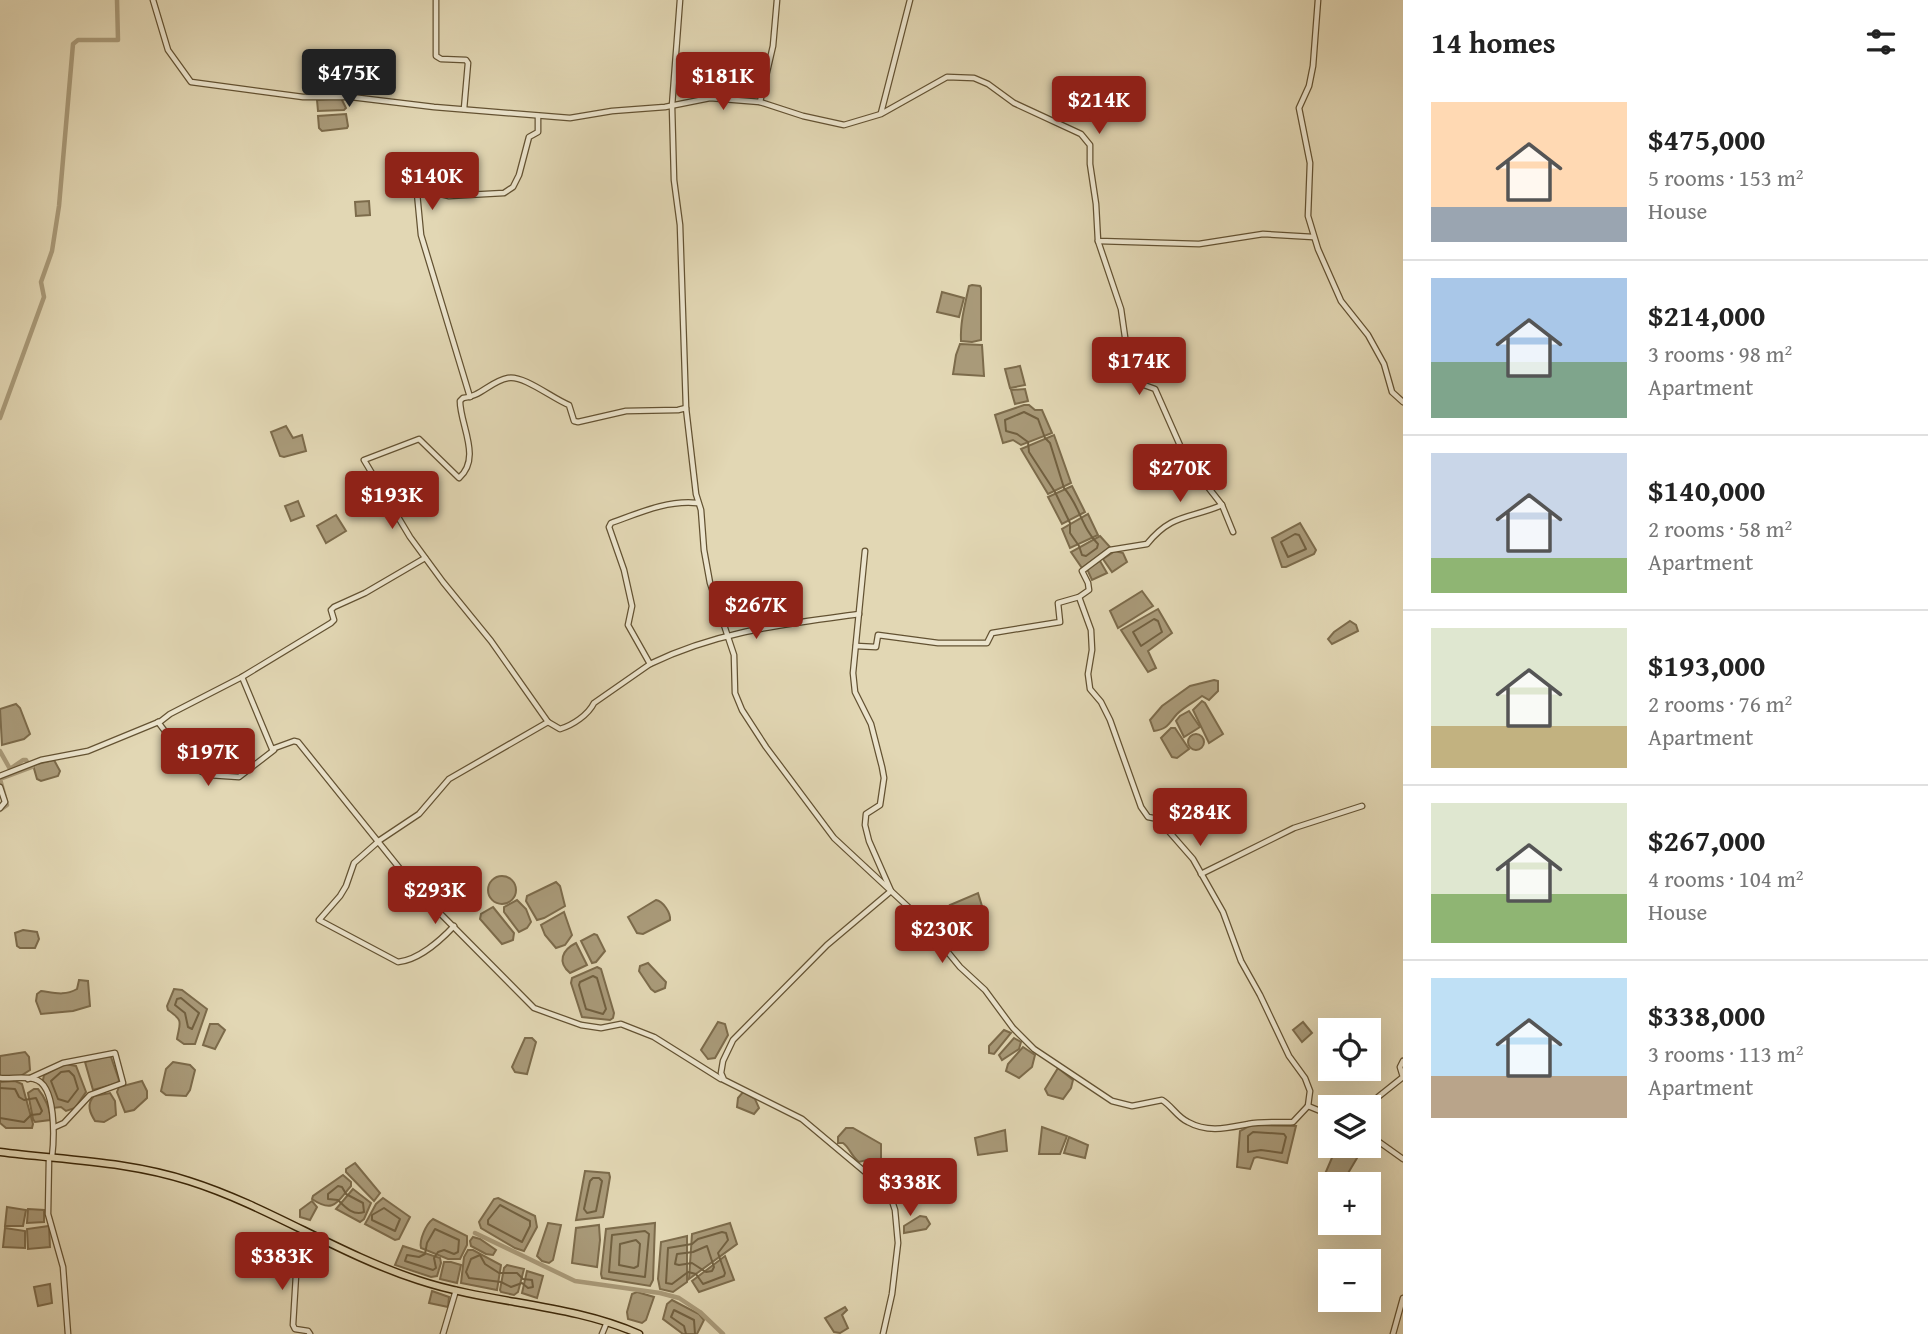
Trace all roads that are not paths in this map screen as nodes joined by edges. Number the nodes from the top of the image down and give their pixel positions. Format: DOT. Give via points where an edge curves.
graph roads {
  1 [pos="153,0"];
  2 [pos="436,0"];
  3 [pos="680,0"];
  4 [pos="777,0"];
  5 [pos="911,0"];
  6 [pos="1318,0"];
  7 [pos="760,102"];
  8 [pos="672,106"];
  9 [pos="464,109"];
  10 [pos="881,114"];
  11 [pos="538,116"];
  12 [pos="1313,237"];
  13 [pos="1098,240"];
  14 [pos="470,397"];
  15 [pos="1403,402"];
  16 [pos="686,408"];
  17 [pos="697,503"];
  18 [pos="1222,505"];
  19 [pos="1233,532"];
  20 [pos="865,551"];
  21 [pos="425,558"];
  22 [pos="1079,597"];
  23 [pos="859,614"];
  24 [pos="727,635"];
  25 [pos="856,646"];
  26 [pos="650,664"];
  27 [pos="242,677"];
  28 [pos="158,722"];
  29 [pos="548,722"];
  30 [pos="275,749"];
  31 [pos="0,776"];
  32 [pos="0,787"];
  33 [pos="1362,806"];
  34 [pos="0,808"];
  35 [pos="379,842"];
  36 [pos="1201,874"];
  37 [pos="891,891"];
  38 [pos="454,926"];
  39 [pos="1403,1061"];
  40 [pos="0,1078"];
  41 [pos="28,1079"];
  42 [pos="723,1080"];
  43 [pos="1380,1095"];
  44 [pos="1308,1107"];
  45 [pos="1318,1111"];
  46 [pos="55,1127"];
  47 [pos="1381,1143"];
  48 [pos="0,1152"];
  49 [pos="51,1158"];
  50 [pos="1403,1159"];
  51 [pos="305,1232"];
  52 [pos="456,1290"];
  53 [pos="1403,1298"];
  54 [pos="607,1322"];
  55 [pos="68,1334"];
  56 [pos="310,1334"];
  57 [pos="443,1334"];
  58 [pos="601,1334"];
  59 [pos="639,1334"];
  60 [pos="883,1334"];
  61 [pos="1393,1334"];
  1 -- 9 [label="street" via="168,50 194,84"];
  2 -- 9 [label="street" via="436,56 468,63"];
  3 -- 8 [label="street"];
  4 -- 7 [label="street" via="773,46"];
  5 -- 10 [label="street"];
  6 -- 12 [label="street" via="1313,66 1299,108 1310,163 1308,216"];
  7 -- 8 [label="street" via="710,98"];
  7 -- 10 [label="street" via="844,125"];
  8 -- 11 [label="street" via="575,118"];
  8 -- 16 [label="street"];
  9 -- 11 [label="street"];
  10 -- 13 [label="street" via="947,77 974,78 1014,103 1082,134 1090,145"];
  11 -- 14 [label="street" via="538,132 529,137 519,175 504,193 417,193 421,234"];
  12 -- 13 [label="street" via="1263,234 1199,244"];
  12 -- 15 [label="street" via="1341,301 1368,335 1392,392"];
  13 -- 18 [label="street" via="1121,309 1126,344 1144,385 1155,389 1186,459"];
  14 -- 16 [label="street" via="508,378 569,405 578,422 626,411"];
  14 -- 21 [label="street" via="460,401 470,450 459,478 419,439 364,460"];
  16 -- 17 [label="street"];
  17 -- 24 [label="street" via="710,583"];
  17 -- 26 [label="street" via="657,506 609,527 632,606 628,625"];
  18 -- 19 [label="street"];
  18 -- 22 [label="street" via="1175,518 1147,544 1110,550 1082,571 1089,590"];
  20 -- 23 [label="street"];
  21 -- 27 [label="street" via="334,607 331,623"];
  21 -- 29 [label="street"];
  22 -- 25 [label="street" via="1058,603 1060,622 992,633 987,643 938,643 878,635 876,647"];
  22 -- 36 [label="street" via="1091,630 1090,689 1110,720 1141,807 1168,830"];
  23 -- 24 [label="street"];
  23 -- 25 [label="street"];
  24 -- 26 [label="street"];
  24 -- 37 [label="street" via="741,710 834,838"];
  25 -- 37 [label="street" via="855,692 872,724 884,778 880,805 866,814 865,825"];
  26 -- 29 [label="street" via="568,726 560,729"];
  27 -- 28 [label="street"];
  27 -- 30 [label="street"];
  28 -- 30 [label="street" via="192,767 209,775 239,777"];
  28 -- 31 [label="street" via="88,751 27,764"];
  29 -- 35 [label="street" via="449,779 419,814"];
  30 -- 35 [label="street" via="298,742"];
  32 -- 34 [label="street" via="5,802"];
  33 -- 36 [label="street" via="1294,828"];
  35 -- 38 [label="street"];
  35 -- 38 [label="street" via="354,863 340,896 319,920 398,962 407,961"];
  36 -- 44 [label="street" via="1289,1056 1305,1078 1310,1091"];
  37 -- 42 [label="street" via="827,945 733,1040 723,1061"];
  37 -- 44 [label="street" via="985,990 1020,1035 1112,1101 1132,1105 1162,1100 1190,1124 1220,1129 1293,1122"];
  38 -- 42 [label="street" via="534,1008 581,1025 621,1024 654,1037"];
  39 -- 43 [label="street" via="1403,1077"];
  40 -- 41 [label="street"];
  41 -- 46 [label="street" via="43,1085"];
  41 -- 46 [label="street" via="63,1063 115,1053 124,1083 90,1095"];
  42 -- 60 [label="street" via="802,1119 889,1192 898,1243"];
  44 -- 45 [label="street"];
  46 -- 49 [label="street"];
  47 -- 50 [label="street"];
  48 -- 49 [label="main road"];
  49 -- 51 [label="main road" via="178,1178"];
  49 -- 55 [label="street" via="48,1214 63,1267"];
  51 -- 52 [label="main road" via="391,1270"];
  51 -- 56 [label="street" via="293,1325"];
  52 -- 54 [label="main road"];
  52 -- 57 [label="street"];
  53 -- 61 [label="street"];
  54 -- 58 [label="street"];
  54 -- 59 [label="main road"];
}
